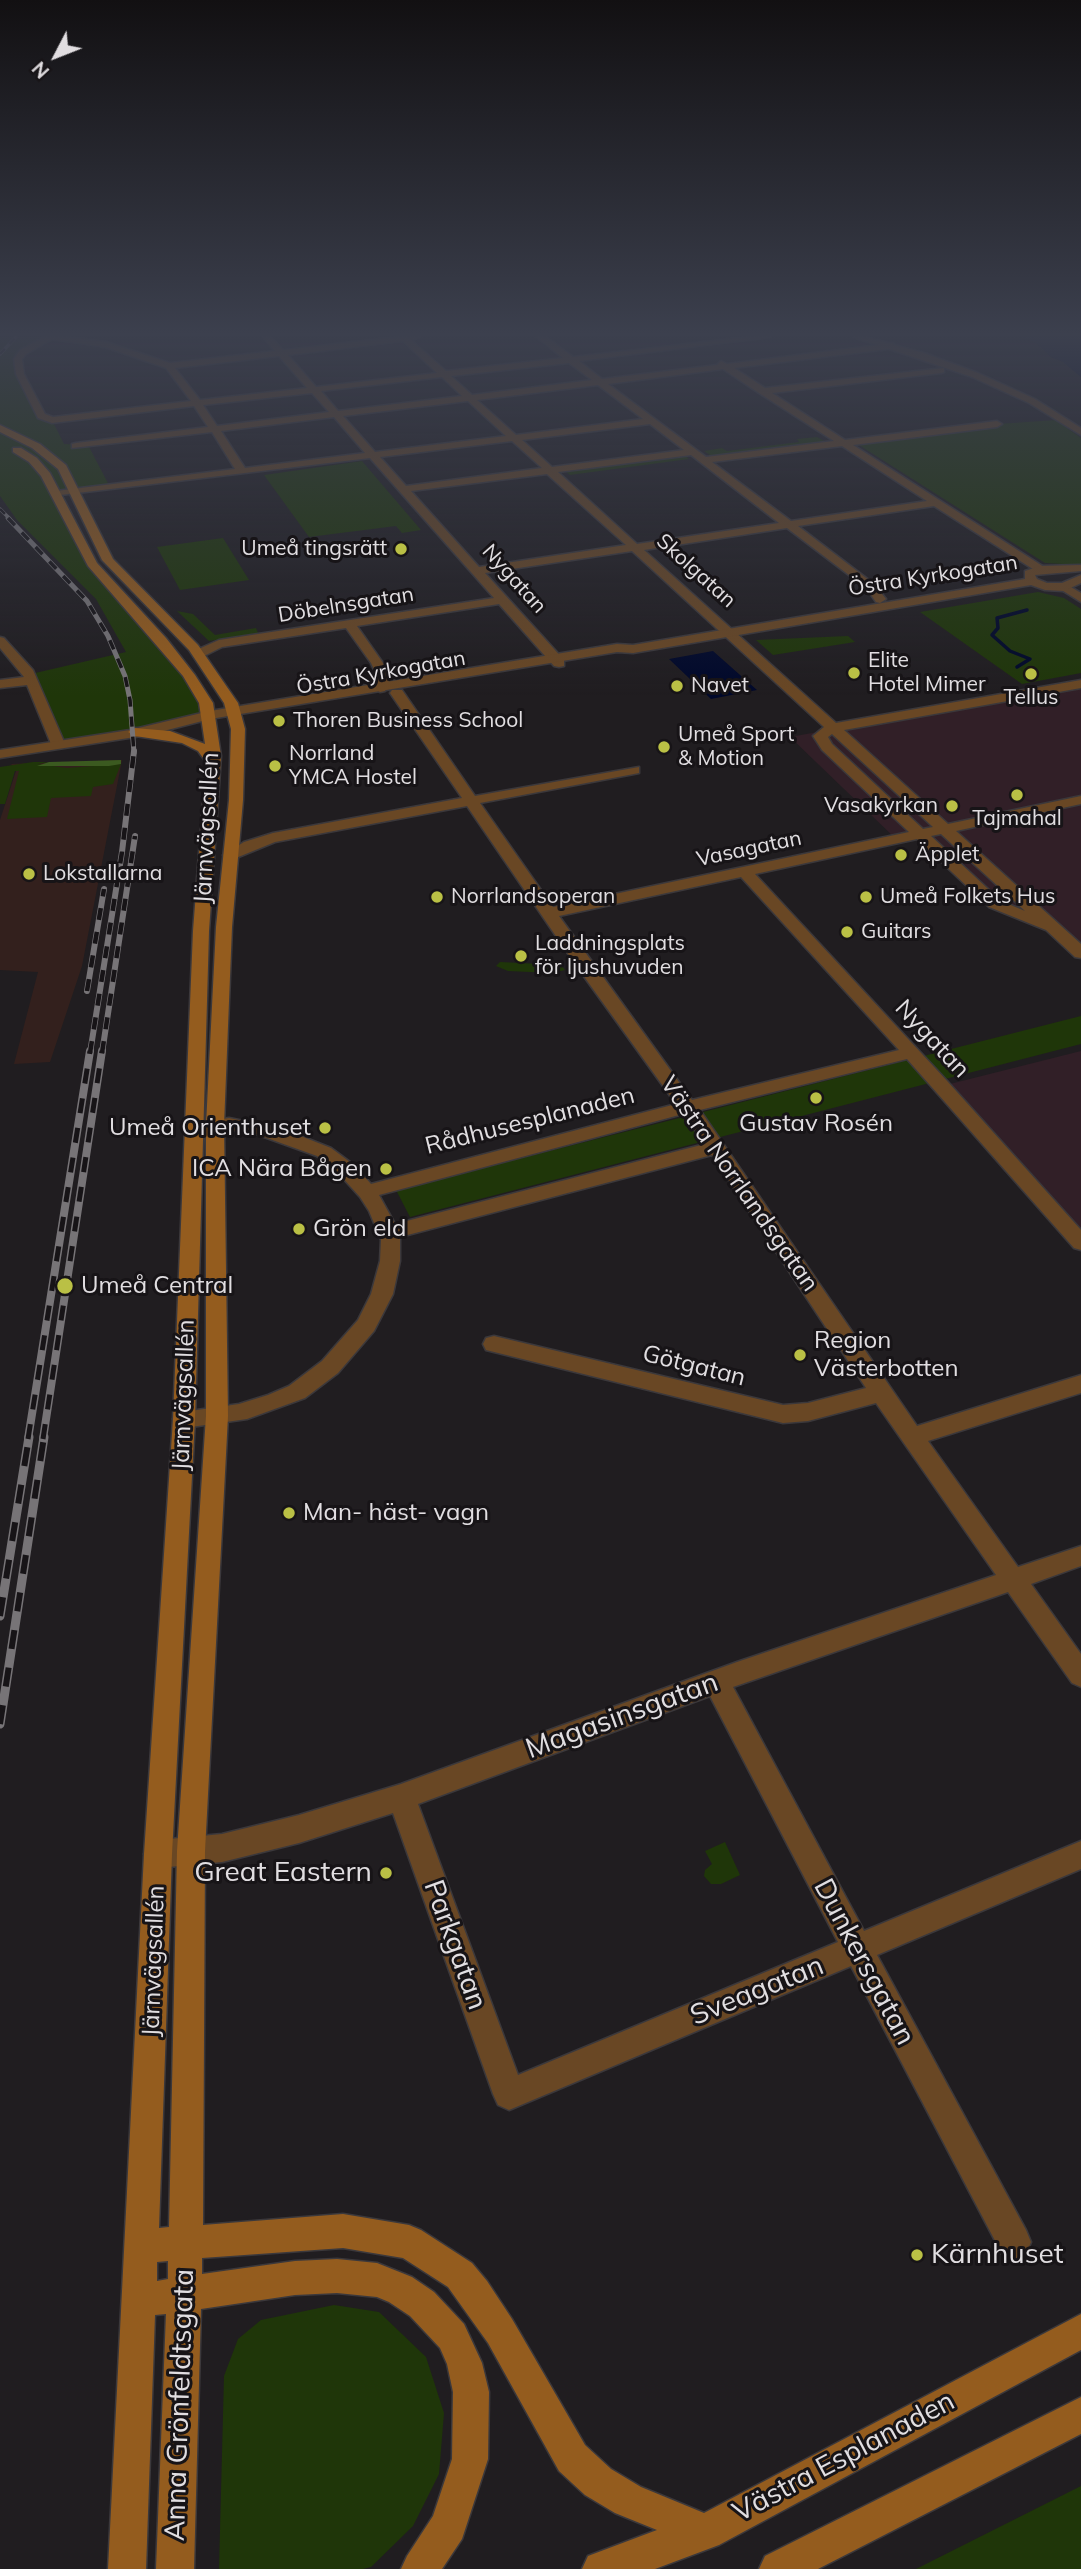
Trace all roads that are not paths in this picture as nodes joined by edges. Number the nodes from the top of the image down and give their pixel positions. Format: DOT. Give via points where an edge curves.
graph roads {
  1 [pos="28,457"];
  2 [pos="51,457"];
  3 [pos="233,457"];
  4 [pos="358,457"];
  5 [pos="375,457"];
  6 [pos="537,457"];
  7 [pos="654,457"];
  8 [pos="699,457"];
  9 [pos="727,457"];
  10 [pos="863,457"];
  11 [pos="703,460"];
  12 [pos="551,470"];
  13 [pos="242,471"];
  14 [pos="404,489"];
  15 [pos="75,492"];
  16 [pos="57,494"];
  17 [pos="933,503"];
  18 [pos="788,524"];
  19 [pos="636,547"];
  20 [pos="1040,569"];
  21 [pos="477,571"];
  22 [pos="1080,576"];
  23 [pos="1032,581"];
  24 [pos="1064,587"];
  25 [pos="1081,598"];
  26 [pos="880,599"];
  27 [pos="502,600"];
  28 [pos="349,624"];
  29 [pos="730,632"];
  30 [pos="0,641"];
  31 [pos="198,654"];
  32 [pos="557,661"];
  33 [pos="32,680"];
  34 [pos="0,684"];
  35 [pos="1081,684"];
  36 [pos="380,688"];
  37 [pos="397,693"];
  38 [pos="235,715"];
  39 [pos="210,719"];
  40 [pos="832,728"];
  41 [pos="135,732"];
  42 [pos="58,744"];
  43 [pos="0,754"];
  44 [pos="214,763"];
  45 [pos="634,770"];
  46 [pos="1081,800"];
  47 [pos="470,801"];
  48 [pos="945,828"];
  49 [pos="233,832"];
  50 [pos="920,834"];
  51 [pos="273,838"];
  52 [pos="231,855"];
  53 [pos="744,871"];
  54 [pos="550,913"];
  55 [pos="1055,929"];
  56 [pos="1081,953"];
  57 [pos="911,1052"];
  58 [pos="688,1107"];
  59 [pos="204,1127"];
  60 [pos="717,1147"];
  61 [pos="367,1192"];
  62 [pos="389,1233"];
  63 [pos="1081,1243"];
  64 [pos="494,1344"];
  65 [pos="1081,1384"];
  66 [pos="881,1393"];
  67 [pos="217,1416"];
  68 [pos="184,1419"];
  69 [pos="914,1436"];
  70 [pos="1081,1556"];
  71 [pos="1016,1580"];
  72 [pos="1081,1675"];
  73 [pos="716,1682"];
  74 [pos="401,1797"];
  75 [pos="191,1851"];
  76 [pos="158,1854"];
  77 [pos="1081,1855"];
  78 [pos="857,1950"];
  79 [pos="509,2094"];
  80 [pos="186,2241"];
  81 [pos="1014,2242"];
  82 [pos="143,2246"];
  83 [pos="184,2294"];
  84 [pos="141,2300"];
  85 [pos="1081,2331"];
  86 [pos="1081,2415"];
  87 [pos="706,2532"];
  88 [pos="127,2569"];
  89 [pos="174,2569"];
  90 [pos="420,2569"];
  91 [pos="601,2569"];
  92 [pos="778,2569"];
  1 -- 16 [label="main road, Järnvägsallén"];
  2 -- 15 [label="main road"];
  3 -- 13 [label="street"];
  4 -- 13 [label="street"];
  5 -- 14 [label="street, Nygatan"];
  6 -- 12 [label="street, Skolgatan"];
  7 -- 12 [label="street"];
  8 -- 11 [label="street"];
  9 -- 11 [label="street"];
  10 -- 17 [label="street"];
  11 -- 18 [label="street"];
  12 -- 14 [label="street"];
  12 -- 19 [label="street, Skolgatan"];
  13 -- 15 [label="street"];
  14 -- 21 [label="street, Nygatan"];
  15 -- 16 [label="street"];
  15 -- 31 [label="main road" via="108,560"];
  16 -- 39 [label="main road, Järnvägsallén" via="92,564 184,667 206,703"];
  17 -- 18 [label="street"];
  17 -- 20 [label="street"];
  18 -- 19 [label="street"];
  18 -- 26 [label="street" via="870,586"];
  19 -- 21 [label="street"];
  19 -- 29 [label="street, Skolgatan"];
  20 -- 22 [label="street, Östra Kyrkogatan"];
  20 -- 23 [label="street, Östra Kyrkogatan" via="1029,573"];
  21 -- 27 [label="street, Nygatan"];
  22 -- 24 [label="street, Östra Kyrkogatan"];
  23 -- 24 [label="street, Östra Kyrkogatan"];
  23 -- 29 [label="street, Östra Kyrkogatan"];
  24 -- 25 [label="street"];
  27 -- 28 [label="street, Döbelnsgatan"];
  27 -- 32 [label="street, Nygatan"];
  28 -- 31 [label="street, Döbelnsgatan" via="213,646"];
  28 -- 36 [label="street" via="377,663 384,678"];
  29 -- 32 [label="street, Östra Kyrkogatan"];
  29 -- 40 [label="street, Skolgatan"];
  30 -- 33 [label="street"];
  31 -- 38 [label="main road"];
  32 -- 36 [label="street, Östra Kyrkogatan"];
  32 -- 37 [label="street, Östra Kyrkogatan"];
  33 -- 34 [label="street"];
  33 -- 42 [label="street"];
  35 -- 40 [label="street"];
  36 -- 38 [label="street, Östra Kyrkogatan"];
  37 -- 38 [label="street, Östra Kyrkogatan"];
  37 -- 47 [label="street, Västra Norrlandsgatan"];
  38 -- 39 [label="street, Östra Kyrkogatan"];
  38 -- 49 [label="main road, Järnvägsallén"];
  39 -- 41 [label="street, Östra Kyrkogatan"];
  39 -- 44 [label="main road, Järnvägsallén"];
  40 -- 48 [label="street, Skolgatan"];
  40 -- 50 [label="street, Skolgatan" via="820,736 822,742"];
  41 -- 42 [label="street, Östra Kyrkogatan"];
  41 -- 44 [label="main road" via="187,740 202,748"];
  42 -- 43 [label="street, Östra Kyrkogatan"];
  44 -- 59 [label="main road, Järnvägsallén" via="201,931"];
  45 -- 47 [label="street"];
  46 -- 48 [label="street, Vasagatan"];
  47 -- 51 [label="street"];
  47 -- 54 [label="street, Västra Norrlandsgatan"];
  48 -- 50 [label="street, Vasagatan"];
  48 -- 55 [label="street, Skolgatan"];
  49 -- 51 [label="street"];
  49 -- 52 [label="main road, Järnvägsallén"];
  50 -- 53 [label="street, Vasagatan"];
  50 -- 55 [label="street, Skolgatan" via="995,904"];
  51 -- 52 [label="street"];
  52 -- 59 [label="main road, Järnvägsallén"];
  53 -- 54 [label="street, Vasagatan"];
  53 -- 57 [label="street, Nygatan"];
  54 -- 58 [label="street, Västra Norrlandsgatan"];
  55 -- 56 [label="street, Skolgatan"];
  57 -- 58 [label="street, Rådhusesplanaden"];
  57 -- 63 [label="street, Nygatan"];
  58 -- 60 [label="street, Västra Norrlandsgatan"];
  58 -- 61 [label="street, Rådhusesplanaden"];
  59 -- 61 [label="street" via="253,1128 300,1142 324,1152"];
  59 -- 67 [label="main road, Järnvägsallén"];
  59 -- 68 [label="main road, Järnvägsallén"];
  60 -- 62 [label="street"];
  60 -- 66 [label="street, Västra Norrlandsgatan"];
  61 -- 62 [label="street"];
  62 -- 67 [label="street" via="390,1261 382,1294 346,1352 298,1392"];
  64 -- 66 [label="street, Götgatan" via="783,1414"];
  65 -- 69 [label="street"];
  66 -- 69 [label="street, Västra Norrlandsgatan"];
  67 -- 68 [label="street"];
  67 -- 75 [label="main road, Järnvägsallén"];
  68 -- 76 [label="main road, Järnvägsallén"];
  69 -- 71 [label="street, Västra Norrlandsgatan"];
  70 -- 71 [label="street, Magasinsgatan"];
  71 -- 72 [label="street, Västra Norrlandsgatan"];
  71 -- 73 [label="street, Magasinsgatan"];
  73 -- 74 [label="street, Magasinsgatan"];
  73 -- 78 [label="street, Dunkersgatan"];
  74 -- 75 [label="street, Magasinsgatan" via="299,1829"];
  74 -- 79 [label="street, Parkgatan"];
  75 -- 76 [label="street, Magasinsgatan"];
  75 -- 80 [label="main road, Järnvägsallén"];
  76 -- 82 [label="main road, Järnvägsallén"];
  77 -- 78 [label="street, Sveagatan"];
  78 -- 79 [label="street, Sveagatan"];
  78 -- 81 [label="street, Dunkersgatan"];
  80 -- 82 [label="main road"];
  80 -- 83 [label="main road, Anna Grönfeldtsgata"];
  80 -- 87 [label="main road" via="343,2231 409,2242 460,2275 475,2293 572,2458 598,2482 628,2500"];
  82 -- 84 [label="main road, Järnvägsallén"];
  83 -- 84 [label="main road"];
  83 -- 89 [label="main road, Anna Grönfeldtsgata"];
  83 -- 90 [label="main road" via="295,2278 377,2280 422,2304 452,2336 471,2392 470,2459 449,2526"];
  84 -- 88 [label="main road, Anna Grönfeldtsgata"];
  85 -- 87 [label="main road, Västra Esplanaden"];
  86 -- 92 [label="main road"];
  87 -- 91 [label="main road, Västra Esplanaden"];
}
